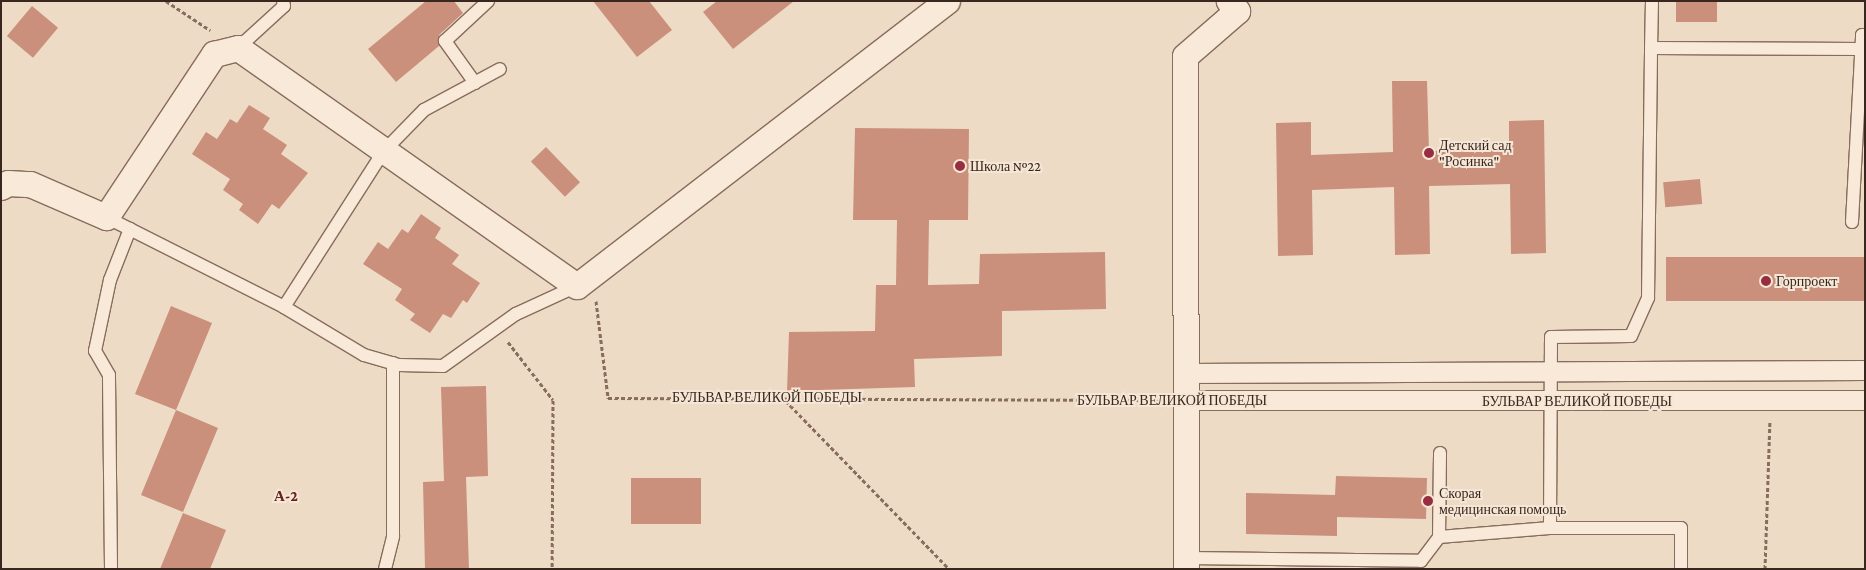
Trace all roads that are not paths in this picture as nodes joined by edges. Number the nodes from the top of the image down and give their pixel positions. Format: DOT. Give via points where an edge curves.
graph roads {
  1 [pos="283,1"];
  2 [pos="488,1"];
  3 [pos="947,1"];
  4 [pos="1229,1"];
  5 [pos="1652,1"];
  6 [pos="1865,35"];
  7 [pos="238,48"];
  8 [pos="1651,48"];
  9 [pos="1861,49"];
  10 [pos="500,69"];
  11 [pos="475,82"];
  12 [pos="383,152"];
  13 [pos="1,187"];
  14 [pos="106,217"];
  15 [pos="1852,222"];
  16 [pos="130,229"];
  17 [pos="577,286"];
  18 [pos="284,307"];
  19 [pos="393,363"];
  20 [pos="1865,370"];
  21 [pos="1551,372"];
  22 [pos="1185,373"];
  23 [pos="1186,400"];
  24 [pos="1551,400"];
  25 [pos="1865,400"];
  26 [pos="1440,453"];
  27 [pos="1550,528"];
  28 [pos="1439,537"];
  29 [pos="1186,564"];
  30 [pos="1421,565"];
  31 [pos="111,569"];
  32 [pos="385,569"];
  33 [pos="1681,569"];
  1 -- 7 [label="lane" via="284,6"];
  2 -- 11 [label="lane" via="445,41"];
  3 -- 17 [label="street"];
  4 -- 22 [label="street" via="1237,11 1185,56"];
  5 -- 8 [label="lane"];
  6 -- 9 [label="lane" via="1862,35"];
  7 -- 12 [label="street"];
  7 -- 14 [label="street" via="214,54"];
  8 -- 9 [label="lane"];
  8 -- 21 [label="lane" via="1648,298 1631,336 1551,337"];
  9 -- 15 [label="lane"];
  10 -- 11 [label="lane"];
  11 -- 12 [label="lane" via="424,110"];
  12 -- 17 [label="street"];
  12 -- 18 [label="lane"];
  13 -- 14 [label="street" via="8,183 30,184"];
  14 -- 16 [label="lane"];
  16 -- 18 [label="lane"];
  16 -- 31 [label="lane" via="110,280 95,351 110,375"];
  17 -- 19 [label="lane" via="516,314 443,366"];
  18 -- 19 [label="lane" via="364,355"];
  19 -- 32 [label="lane" via="393,536"];
  20 -- 21 [label="street, БУЛЬВАР ВЕЛИКОЙ ПОБЕДЫ"];
  21 -- 22 [label="street, БУЛЬВАР ВЕЛИКОЙ ПОБЕДЫ"];
  21 -- 24 [label="lane"];
  22 -- 23 [label="street"];
  23 -- 24 [label="street, БУЛЬВАР ВЕЛИКОЙ ПОБЕДЫ"];
  23 -- 29 [label="street"];
  24 -- 25 [label="street, БУЛЬВАР ВЕЛИКОЙ ПОБЕДЫ"];
  24 -- 27 [label="lane"];
  26 -- 28 [label="lane"];
  27 -- 28 [label="lane"];
  27 -- 33 [label="lane" via="1681,528"];
  28 -- 30 [label="lane"];
  29 -- 30 [label="lane"];
}
